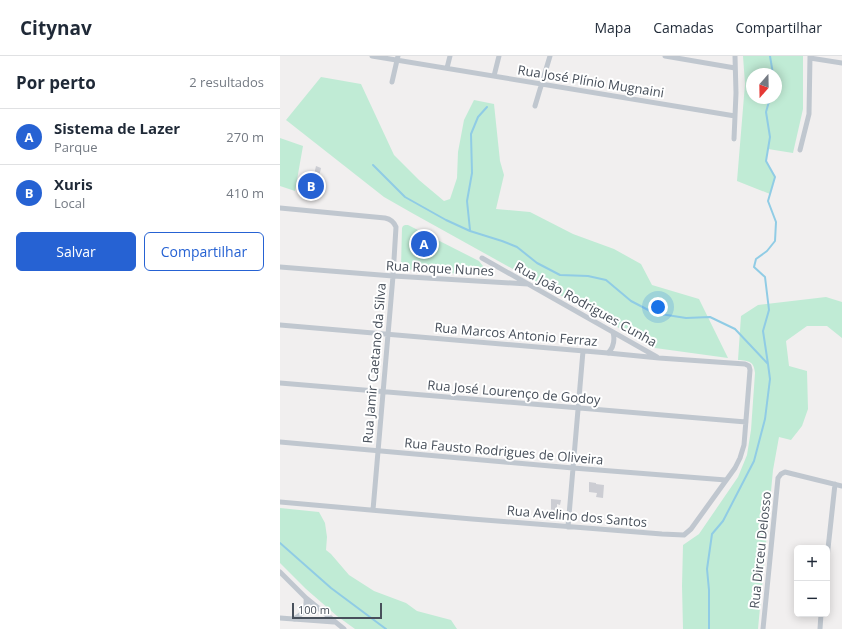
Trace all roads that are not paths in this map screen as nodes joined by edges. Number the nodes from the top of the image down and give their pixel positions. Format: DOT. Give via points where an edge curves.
graph roads {
  1 [pos="372,56"];
  2 [pos="450,56"];
  3 [pos="499,56"];
  4 [pos="550,56"];
  5 [pos="665,56"];
  6 [pos="734,56"];
  7 [pos="810,57"];
  8 [pos="398,58"];
  9 [pos="842,63"];
  10 [pos="447,68"];
  11 [pos="735,68"];
  12 [pos="494,76"];
  13 [pos="392,82"];
  14 [pos="542,84"];
  15 [pos="535,106"];
  16 [pos="735,116"];
  17 [pos="734,139"];
  18 [pos="800,150"];
  19 [pos="280,208"];
  20 [pos="482,258"];
  21 [pos="280,267"];
  22 [pos="393,276"];
  23 [pos="528,284"];
  24 [pos="280,325"];
  25 [pos="613,332"];
  26 [pos="388,334"];
  27 [pos="583,351"];
  28 [pos="608,353"];
  29 [pos="659,358"];
  30 [pos="749,366"];
  31 [pos="280,383"];
  32 [pos="383,392"];
  33 [pos="578,408"];
  34 [pos="746,422"];
  35 [pos="280,442"];
  36 [pos="378,451"];
  37 [pos="573,468"];
  38 [pos="726,480"];
  39 [pos="835,484"];
  40 [pos="842,486"];
  41 [pos="280,502"];
  42 [pos="373,510"];
  43 [pos="568,526"];
  44 [pos="828,545"];
  45 [pos="280,572"];
  46 [pos="306,598"];
  47 [pos="821,617"];
  48 [pos="280,618"];
  49 [pos="294,619"];
  50 [pos="334,622"];
  51 [pos="344,629"];
  52 [pos="763,629"];
  53 [pos="820,629"];
  1 -- 8 [label="street, Rua José Plínio Mugnaini"];
  2 -- 10 [label="street"];
  3 -- 12 [label="street"];
  4 -- 14 [label="street"];
  5 -- 11 [label="street"];
  6 -- 11 [label="street"];
  7 -- 9 [label="street"];
  7 -- 18 [label="street" via="809,114"];
  8 -- 10 [label="street, Rua José Plínio Mugnaini"];
  8 -- 13 [label="street"];
  10 -- 12 [label="street, Rua José Plínio Mugnaini"];
  11 -- 16 [label="street"];
  12 -- 14 [label="street, Rua José Plínio Mugnaini"];
  14 -- 15 [label="street"];
  14 -- 16 [label="street, Rua José Plínio Mugnaini"];
  16 -- 17 [label="street"];
  19 -- 22 [label="street, Rua Jamir Caetano da Silva" via="385,218 392,221 396,227"];
  20 -- 23 [label="street, Rua João Rodrigues Cunha"];
  21 -- 22 [label="street, Rua Roque Nunes"];
  22 -- 23 [label="street, Rua Roque Nunes"];
  22 -- 26 [label="street, Rua Jamir Caetano da Silva"];
  23 -- 25 [label="street, Rua João Rodrigues Cunha"];
  24 -- 26 [label="street, Rua Marcos Antonio Ferraz"];
  25 -- 28 [label="street" via="613,344"];
  25 -- 29 [label="street, Rua João Rodrigues Cunha"];
  26 -- 27 [label="street, Rua Marcos Antonio Ferraz"];
  26 -- 32 [label="street, Rua Jamir Caetano da Silva"];
  27 -- 28 [label="street, Rua Marcos Antonio Ferraz"];
  27 -- 33 [label="street"];
  28 -- 29 [label="street, Rua Marcos Antonio Ferraz"];
  29 -- 30 [label="street, Rua Marcos Antonio Ferraz"];
  30 -- 34 [label="street, Rua Avelino dos Santos"];
  31 -- 32 [label="street, Rua José Lourenço de Godoy"];
  32 -- 33 [label="street, Rua José Lourenço de Godoy"];
  32 -- 36 [label="street, Rua Jamir Caetano da Silva"];
  33 -- 34 [label="street, Rua José Lourenço de Godoy"];
  33 -- 37 [label="street"];
  34 -- 38 [label="street, Rua Avelino dos Santos" via="740,458"];
  35 -- 36 [label="street, Rua Fausto Rodrigues de Oliveira"];
  36 -- 37 [label="street, Rua Fausto Rodrigues de Oliveira"];
  36 -- 42 [label="street, Rua Jamir Caetano da Silva"];
  37 -- 38 [label="street, Rua Fausto Rodrigues de Oliveira"];
  37 -- 43 [label="street"];
  38 -- 43 [label="street, Rua Avelino dos Santos" via="692,529 684,535"];
  39 -- 40 [label="street"];
  39 -- 44 [label="street"];
  39 -- 52 [label="street, Rua Dirceu Delosso" via="785,472 778,478"];
  41 -- 42 [label="street, Rua Avelino dos Santos"];
  42 -- 43 [label="street, Rua Avelino dos Santos"];
  45 -- 46 [label="street"];
  46 -- 49 [label="street" via="305,611"];
  46 -- 50 [label="street"];
  47 -- 53 [label="street"];
  48 -- 49 [label="street"];
  49 -- 50 [label="street"];
  50 -- 51 [label="street"];
}
